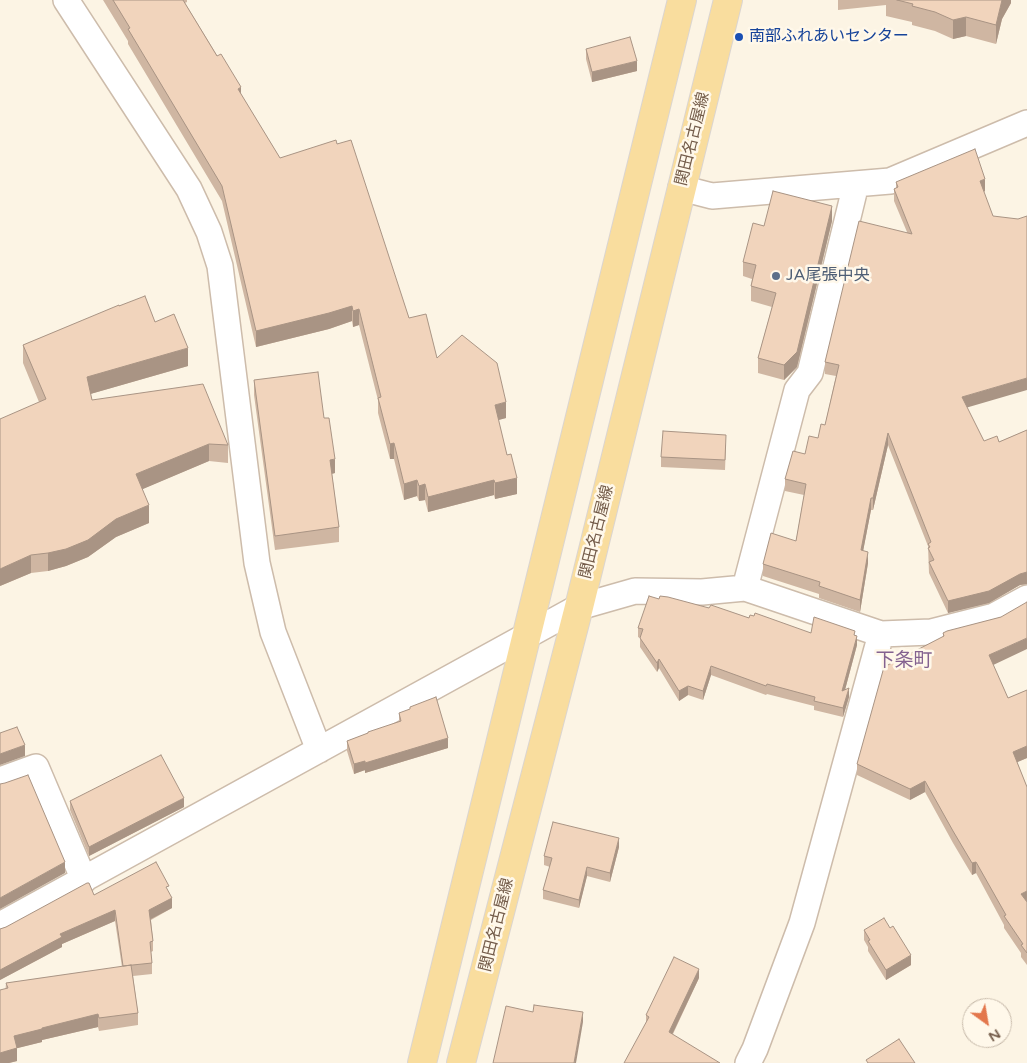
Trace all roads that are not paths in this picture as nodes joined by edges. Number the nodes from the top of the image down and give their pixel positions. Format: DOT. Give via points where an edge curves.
graph roads {
  1 [pos="66,0"];
  2 [pos="682,0"];
  3 [pos="728,0"];
  4 [pos="1027,124"];
  5 [pos="856,184"];
  6 [pos="681,188"];
  7 [pos="745,588"];
  8 [pos="1027,598"];
  9 [pos="579,606"];
  10 [pos="881,634"];
  11 [pos="527,635"];
  12 [pos="320,750"];
  13 [pos="0,780"];
  14 [pos="84,880"];
  15 [pos="0,925"];
  16 [pos="756,1058"];
  17 [pos="422,1063"];
  18 [pos="461,1063"];
  1 -- 12 [label="street" via="189,188 209,232 220,266 257,563 273,632"];
  2 -- 11 [label="main road"];
  3 -- 6 [label="main road, 関田名古屋線"];
  4 -- 5 [label="street" via="890,181"];
  5 -- 6 [label="street" via="712,196"];
  5 -- 7 [label="street" via="810,373 797,390"];
  6 -- 9 [label="main road, 関田名古屋線"];
  7 -- 9 [label="street" via="702,592 635,591"];
  7 -- 10 [label="street"];
  8 -- 10 [label="street" via="994,616 931,632"];
  9 -- 11 [label="street"];
  9 -- 18 [label="main road, 関田名古屋線"];
  10 -- 16 [label="street" via="802,923"];
  11 -- 12 [label="street"];
  11 -- 17 [label="main road"];
  12 -- 14 [label="street"];
  13 -- 14 [label="street" via="36,767"];
  14 -- 15 [label="street"];
}
